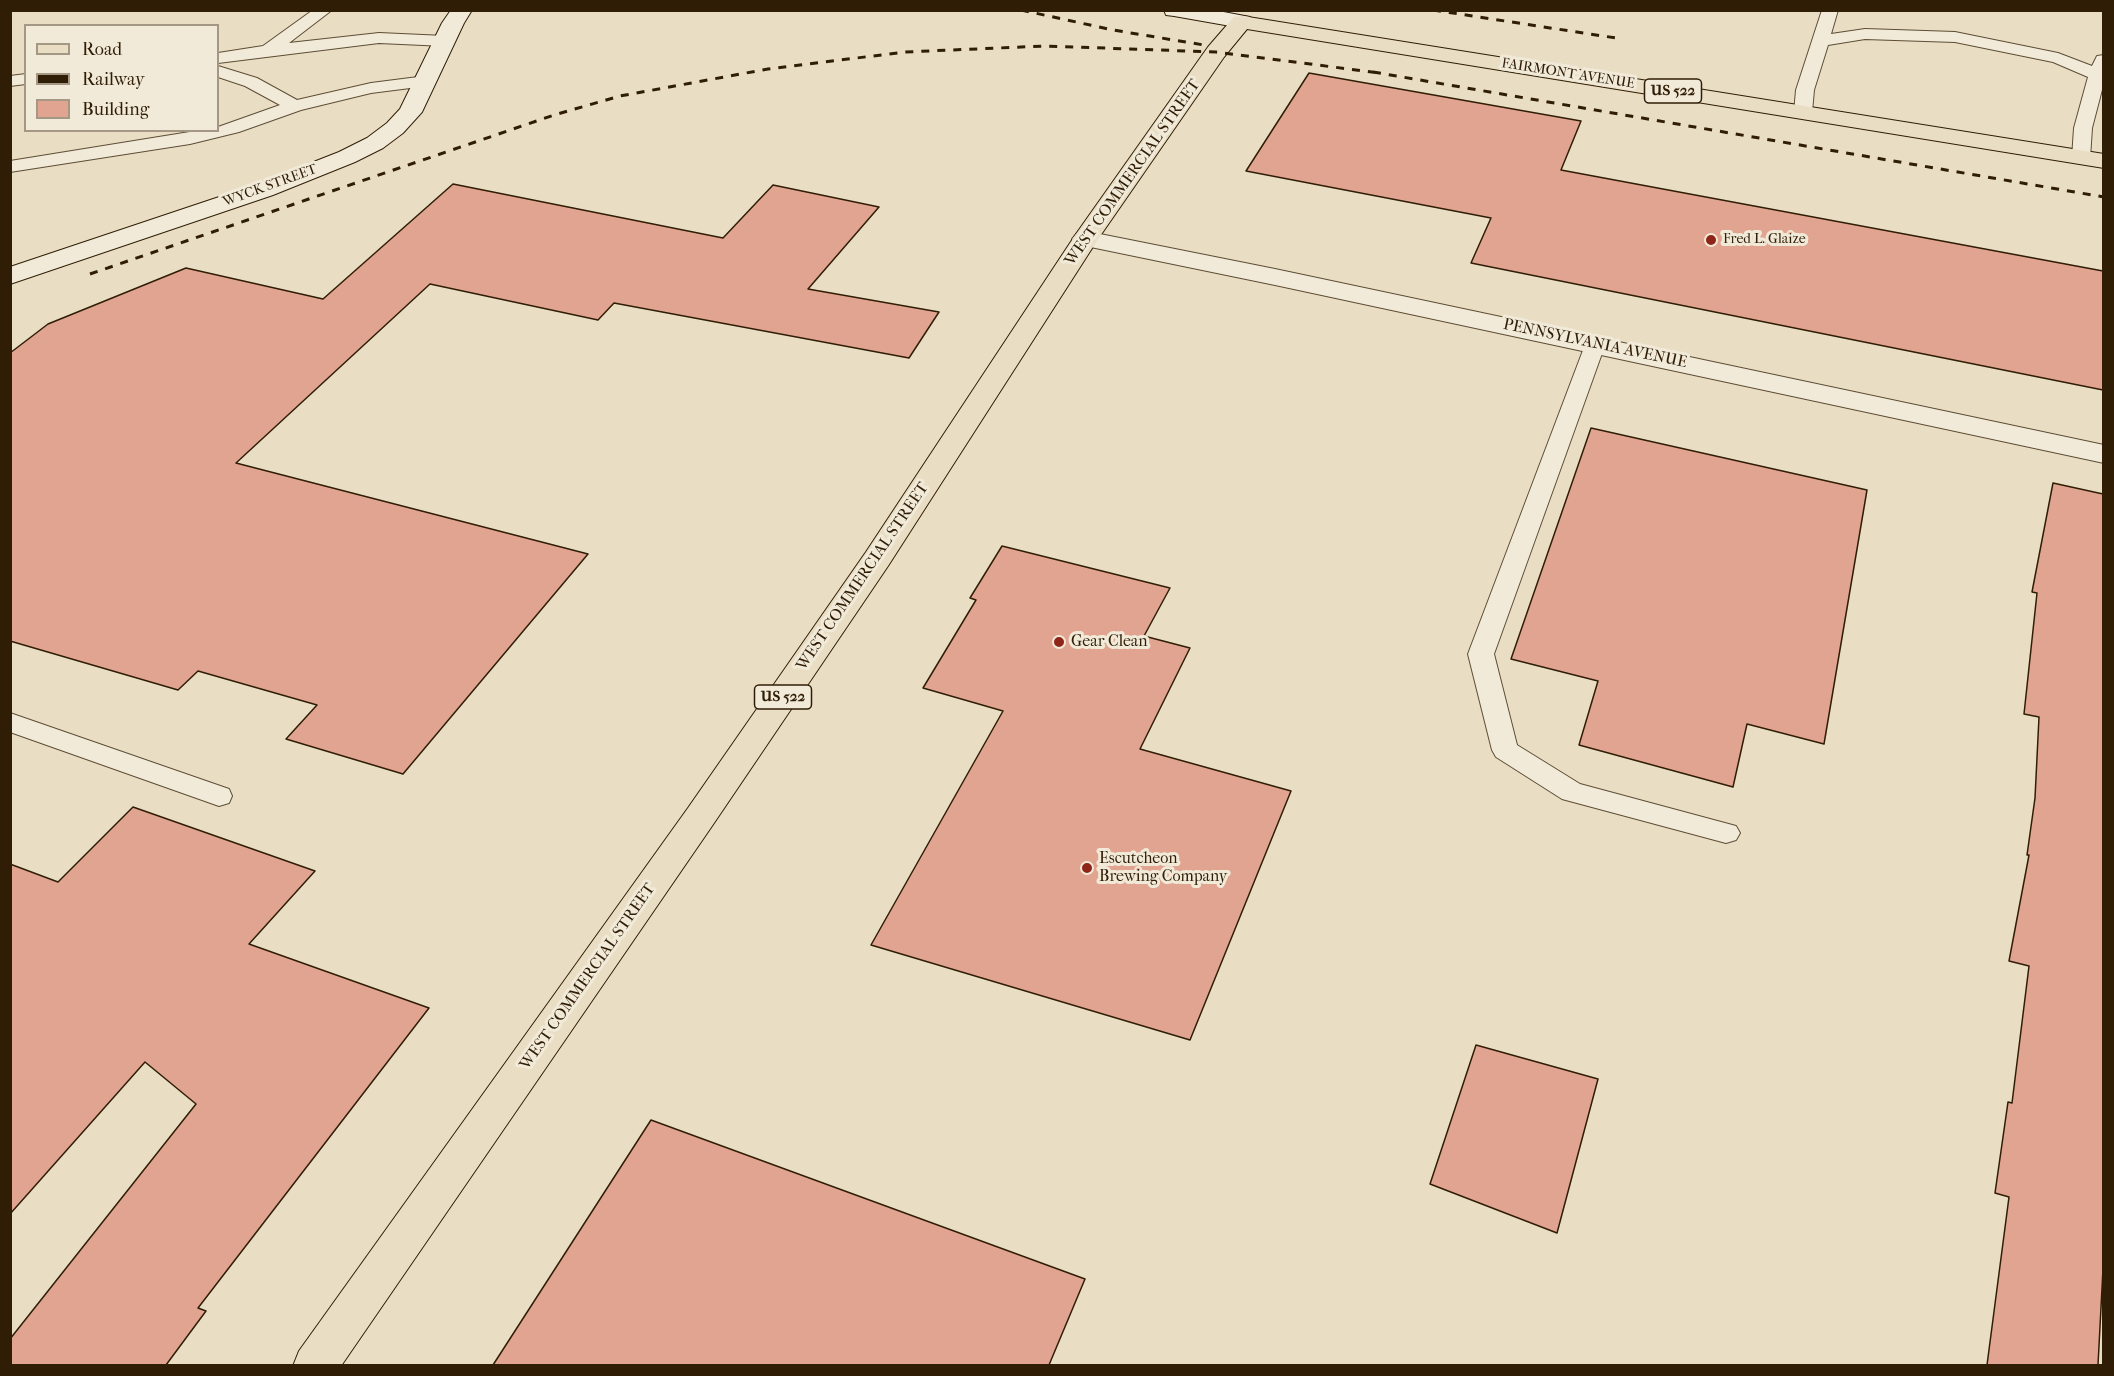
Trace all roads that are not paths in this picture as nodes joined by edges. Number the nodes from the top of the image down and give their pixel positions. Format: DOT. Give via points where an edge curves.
graph roads {
  1 [pos="324,10"];
  2 [pos="462,10"];
  3 [pos="1174,10"];
  4 [pos="1830,10"];
  5 [pos="1242,22"];
  6 [pos="445,41"];
  7 [pos="1820,41"];
  8 [pos="267,50"];
  9 [pos="219,58"];
  10 [pos="2100,67"];
  11 [pos="219,71"];
  12 [pos="426,81"];
  13 [pos="295,106"];
  14 [pos="1803,112"];
  15 [pos="217,132"];
  16 [pos="219,132"];
  17 [pos="2081,158"];
  18 [pos="2103,161"];
  19 [pos="10,167"];
  20 [pos="1085,239"];
  21 [pos="10,276"];
  22 [pos="1595,345"];
  23 [pos="2103,454"];
  24 [pos="10,722"];
  25 [pos="219,796"];
  26 [pos="1725,833"];
  27 [pos="315,1365"];
  1 -- 8 [label="lane"];
  2 -- 6 [label="street, WYCK STREET"];
  3 -- 5 [label="street, FAIRMONT AVENUE"];
  4 -- 7 [label="lane"];
  5 -- 14 [label="main road, FAIRMONT AVENUE / US 522"];
  5 -- 20 [label="main road, WEST COMMERCIAL STREET / US 522" via="1216,52"];
  6 -- 8 [label="lane" via="379,38"];
  6 -- 12 [label="street, WYCK STREET"];
  7 -- 10 [label="lane" via="1865,34 1955,37"];
  7 -- 14 [label="lane" via="1805,90"];
  8 -- 9 [label="lane"];
  10 -- 17 [label="lane" via="2083,128"];
  11 -- 13 [label="lane" via="251,82"];
  12 -- 13 [label="lane" via="371,88"];
  12 -- 21 [label="street, WYCK STREET" via="410,112 395,128 347,158"];
  13 -- 16 [label="lane"];
  14 -- 17 [label="main road, FAIRMONT AVENUE / US 522"];
  15 -- 19 [label="lane"];
  17 -- 18 [label="main road, FAIRMONT AVENUE / US 522"];
  20 -- 22 [label="street, PENNSYLVANIA AVENUE"];
  20 -- 27 [label="main road, WEST COMMERCIAL STREET / US 522" via="877,559"];
  22 -- 23 [label="street, PENNSYLVANIA AVENUE"];
  22 -- 26 [label="lane" via="1481,654 1505,750 1572,792"];
  24 -- 25 [label="lane"];
}
